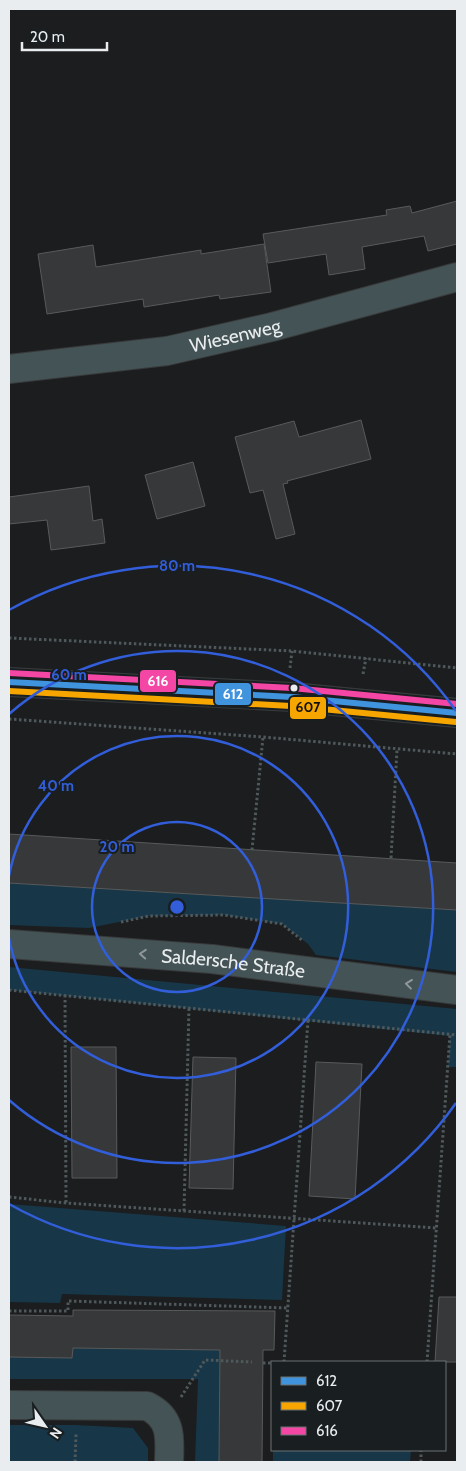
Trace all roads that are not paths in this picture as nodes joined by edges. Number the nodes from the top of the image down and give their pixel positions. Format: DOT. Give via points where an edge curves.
graph roads {
  1 [pos="457,277"];
  2 [pos="9,369"];
  3 [pos="9,682"];
  4 [pos="457,713"];
  5 [pos="9,944"];
  6 [pos="457,990"];
  7 [pos="9,1405"];
  8 [pos="169,1462"];
  1 -- 2 [label="street, Wiesenweg" via="272,327 167,351"];
  3 -- 4 [label="street" via="292,697"];
  6 -- 5 [label="street, Saldersche Straße, one-way" via="212,959"];
  7 -- 8 [label="street" via="147,1406 155,1410 170,1434"];
}
